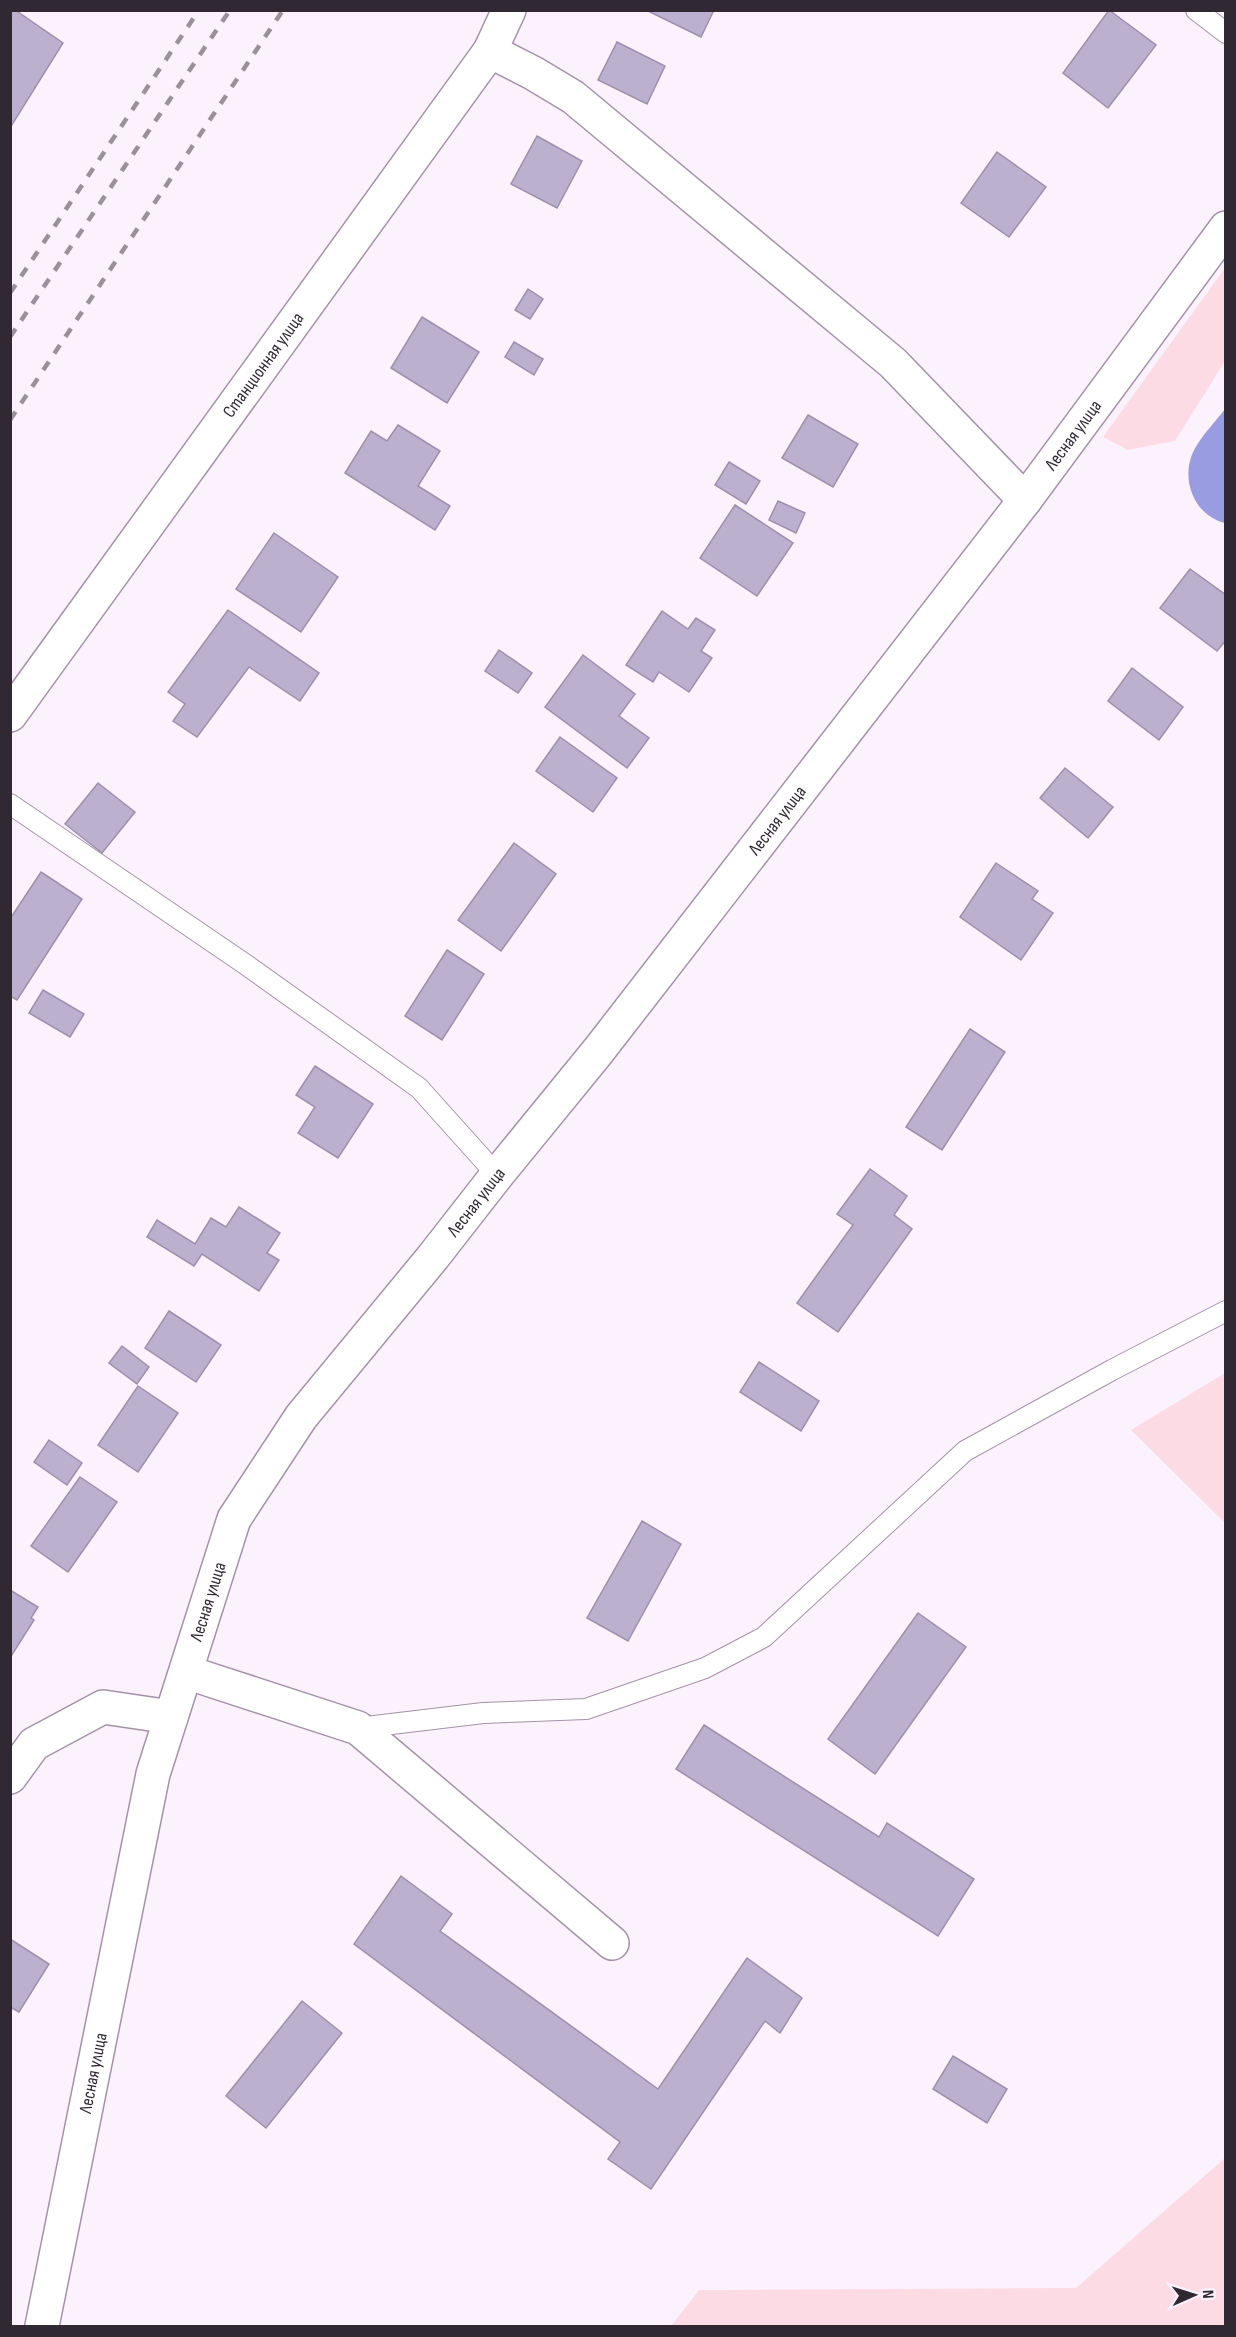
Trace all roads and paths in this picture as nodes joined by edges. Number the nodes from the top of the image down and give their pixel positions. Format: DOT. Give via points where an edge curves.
graph roads {
  1 [pos="509,10"];
  2 [pos="1196,10"];
  3 [pos="1226,33"];
  4 [pos="490,51"];
  5 [pos="1226,228"];
  6 [pos="1025,500"];
  7 [pos="10,716"];
  8 [pos="10,804"];
  9 [pos="497,1175"];
  10 [pos="1226,1311"];
  11 [pos="186,1672"];
  12 [pos="171,1717"];
  13 [pos="358,1728"];
  14 [pos="10,1777"];
  15 [pos="612,1943"];
  16 [pos="42,2326"];
  1 -- 4 [label="street, Станционная улица"];
  2 -- 3 [label="lane"];
  4 -- 6 [label="street" via="573,97 893,363"];
  4 -- 7 [label="street, Станционная улица"];
  5 -- 6 [label="street, Лесная улица"];
  6 -- 9 [label="street, Лесная улица" via="599,1050"];
  8 -- 9 [label="lane" via="419,1088"];
  9 -- 11 [label="street, Лесная улица" via="301,1417 234,1519"];
  10 -- 13 [label="lane" via="965,1451 764,1637 705,1668 586,1709 483,1713"];
  11 -- 12 [label="street, Лесная улица"];
  11 -- 13 [label="street"];
  12 -- 14 [label="street" via="103,1707 34,1744"];
  12 -- 16 [label="street, Лесная улица" via="153,1774"];
  13 -- 15 [label="street"];
}
